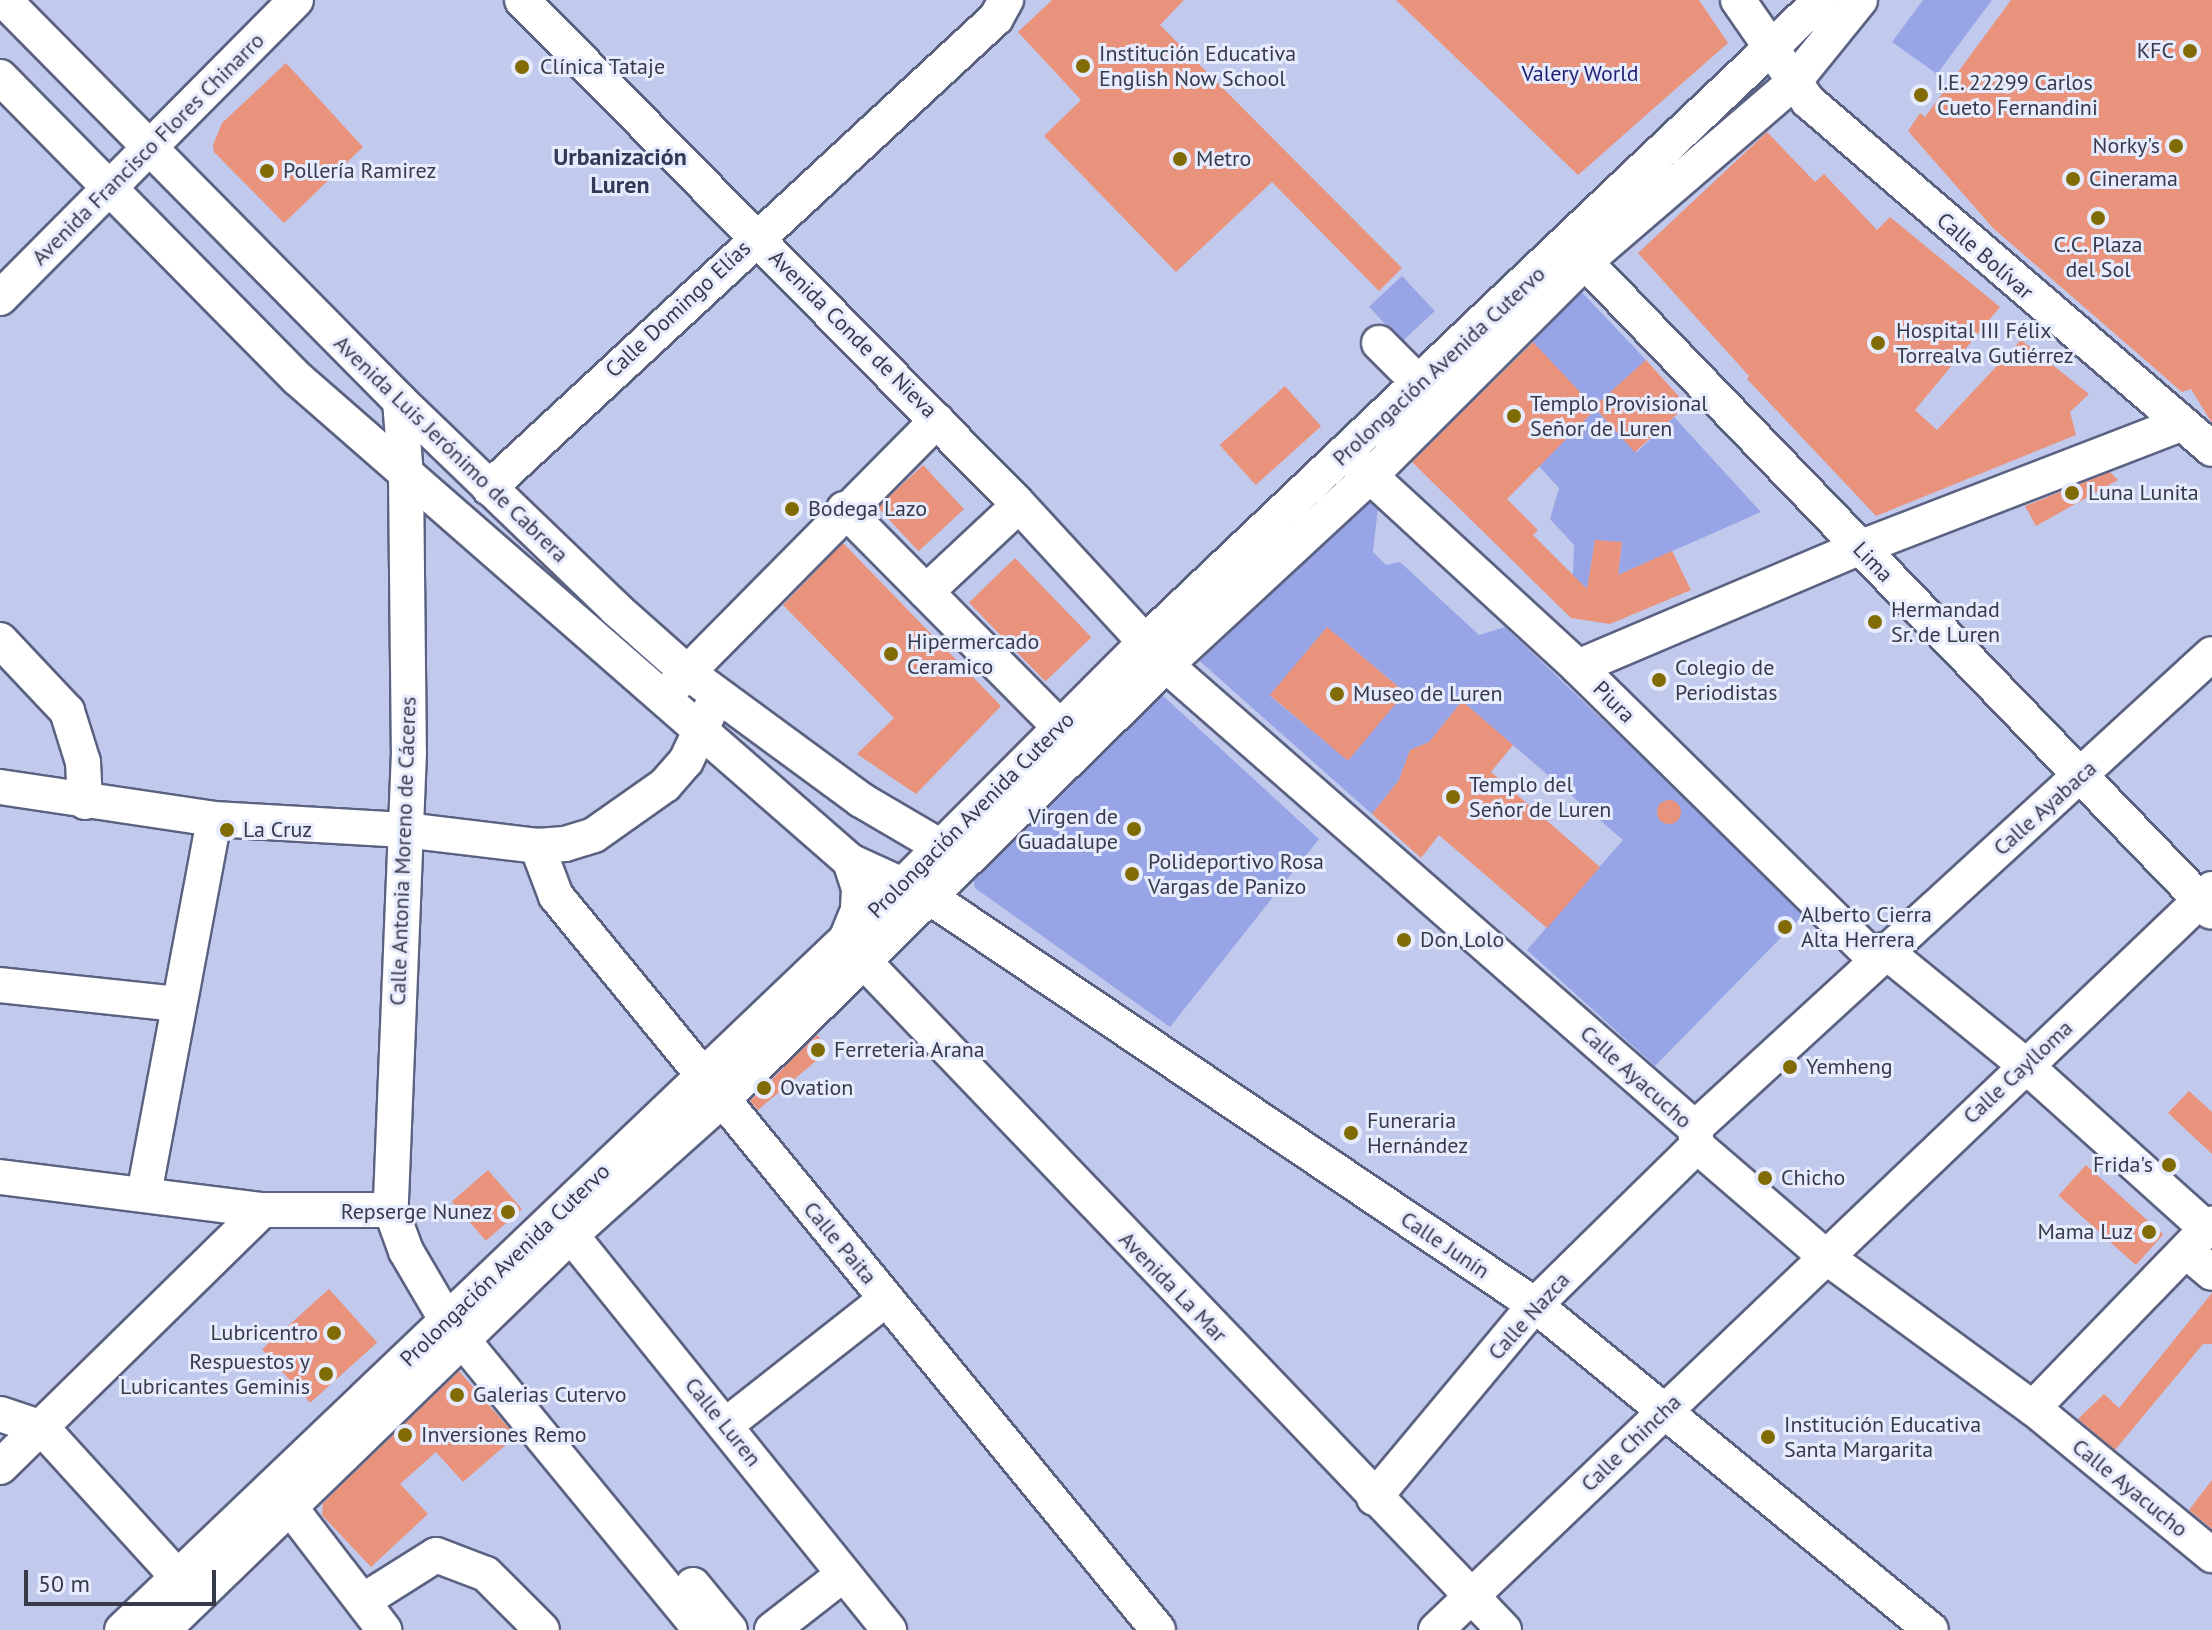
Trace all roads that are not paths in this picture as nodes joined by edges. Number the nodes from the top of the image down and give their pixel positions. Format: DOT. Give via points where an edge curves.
graph roads {
  1 [pos="4,0"];
  2 [pos="296,0"];
  3 [pos="522,0"];
  4 [pos="1006,0"];
  5 [pos="1738,0"];
  6 [pos="1821,0"];
  7 [pos="1860,0"];
  8 [pos="1772,50"];
  9 [pos="0,77"];
  10 [pos="1792,84"];
  11 [pos="150,147"];
  12 [pos="110,187"];
  13 [pos="756,236"];
  14 [pos="1577,253"];
  15 [pos="0,298"];
  16 [pos="1379,343"];
  17 [pos="1418,382"];
  18 [pos="400,401"];
  19 [pos="937,420"];
  20 [pos="2180,424"];
  21 [pos="2212,449"];
  22 [pos="1346,452"];
  23 [pos="406,476"];
  24 [pos="1369,477"];
  25 [pos="489,488"];
  26 [pos="1019,505"];
  27 [pos="844,509"];
  28 [pos="1859,548"];
  29 [pos="926,592"];
  30 [pos="0,640"];
  31 [pos="2212,654"];
  32 [pos="1163,660"];
  33 [pos="1578,667"];
  34 [pos="687,672"];
  35 [pos="719,693"];
  36 [pos="661,700"];
  37 [pos="700,726"];
  38 [pos="1059,726"];
  39 [pos="2081,777"];
  40 [pos="0,787"];
  41 [pos="85,802"];
  42 [pos="214,819"];
  43 [pos="405,830"];
  44 [pos="537,846"];
  45 [pos="941,847"];
  46 [pos="850,861"];
  47 [pos="918,891"];
  48 [pos="2208,900"];
  49 [pos="854,950"];
  50 [pos="1880,955"];
  51 [pos="0,985"];
  52 [pos="177,1004"];
  53 [pos="2025,1065"];
  54 [pos="713,1088"];
  55 [pos="1696,1137"];
  56 [pos="0,1177"];
  57 [pos="144,1194"];
  58 [pos="262,1210"];
  59 [pos="391,1210"];
  60 [pos="563,1225"];
  61 [pos="2201,1234"];
  62 [pos="1825,1256"];
  63 [pos="2212,1273"];
  64 [pos="886,1299"];
  65 [pos="1535,1305"];
  66 [pos="457,1316"];
  67 [pos="2033,1408"];
  68 [pos="1664,1411"];
  69 [pos="0,1414"];
  70 [pos="726,1425"];
  71 [pos="42,1428"];
  72 [pos="0,1467"];
  73 [pos="282,1496"];
  74 [pos="1374,1498"];
  75 [pos="2212,1555"];
  76 [pos="844,1574"];
  77 [pos="187,1588"];
  78 [pos="1470,1597"];
  79 [pos="363,1601"];
  80 [pos="122,1630"];
  81 [pos="163,1630"];
  82 [pos="384,1630"];
  83 [pos="542,1630"];
  84 [pos="701,1630"];
  85 [pos="730,1630"];
  86 [pos="772,1630"];
  87 [pos="889,1630"];
  88 [pos="1158,1630"];
  89 [pos="1436,1630"];
  90 [pos="1504,1630"];
  91 [pos="1931,1630"];
  1 -- 11 [label="street, Avenida Luis Jerónimo de Cabrera"];
  2 -- 11 [label="street, Avenida Francisco Flores Chinarro"];
  3 -- 13 [label="street, Avenida Conde de Nieva"];
  4 -- 13 [label="street, Calle Domingo Elías" via="996,18"];
  5 -- 8 [label="street, Calle Bolívar"];
  6 -- 8 [label="street, Prolongación Avenida Cutervo"];
  7 -- 10 [label="street, Prolongación Avenida Cutervo"];
  8 -- 10 [label="street, Calle Bolívar"];
  8 -- 14 [label="street, Prolongación Avenida Cutervo"];
  9 -- 12 [label="street, Avenida Luis Jerónimo de Cabrera"];
  10 -- 14 [label="street, Prolongación Avenida Cutervo"];
  10 -- 20 [label="street, Calle Bolívar"];
  11 -- 12 [label="street, Avenida Francisco Flores Chinarro"];
  11 -- 18 [label="street, Avenida Luis Jerónimo de Cabrera"];
  12 -- 15 [label="street, Avenida Francisco Flores Chinarro"];
  12 -- 23 [label="street, Avenida Luis Jerónimo de Cabrera" via="298,379"];
  13 -- 19 [label="street, Avenida Conde de Nieva"];
  13 -- 25 [label="street, Calle Domingo Elías"];
  14 -- 17 [label="street, Prolongación Avenida Cutervo"];
  14 -- 24 [label="street, Prolongación Avenida Cutervo"];
  14 -- 28 [label="street, Lima"];
  16 -- 17 [label="street"];
  17 -- 22 [label="street, Prolongación Avenida Cutervo"];
  18 -- 23 [label="street, Calle Antonia Moreno de Cáceres"];
  18 -- 25 [label="street, Avenida Luis Jerónimo de Cabrera"];
  19 -- 26 [label="street, Avenida Conde de Nieva"];
  19 -- 27 [label="street"];
  20 -- 21 [label="street, Calle Bolívar"];
  20 -- 28 [label="street"];
  22 -- 24 [label="street, Piura"];
  22 -- 32 [label="street, Prolongación Avenida Cutervo"];
  23 -- 36 [label="street, Avenida Luis Jerónimo de Cabrera"];
  23 -- 43 [label="street, Calle Antonia Moreno de Cáceres"];
  24 -- 32 [label="street, Prolongación Avenida Cutervo"];
  24 -- 33 [label="street, Piura"];
  25 -- 34 [label="street, Avenida Luis Jerónimo de Cabrera"];
  26 -- 29 [label="street"];
  26 -- 32 [label="street, Avenida Conde de Nieva"];
  27 -- 29 [label="street"];
  27 -- 34 [label="street"];
  28 -- 33 [label="street"];
  28 -- 39 [label="street, Lima"];
  29 -- 38 [label="street"];
  30 -- 41 [label="street" via="67,711 83,762"];
  31 -- 39 [label="street, Calle Ayabaca"];
  32 -- 38 [label="street, Prolongación Avenida Cutervo"];
  32 -- 47 [label="street, Prolongación Avenida Cutervo"];
  32 -- 55 [label="street, Calle Ayacucho"];
  33 -- 50 [label="street, Piura"];
  34 -- 35 [label="street, Avenida Luis Jerónimo de Cabrera"];
  34 -- 36 [label="street"];
  35 -- 37 [label="street"];
  35 -- 45 [label="street, Avenida Luis Jerónimo de Cabrera" via="861,800"];
  36 -- 37 [label="street, Avenida Luis Jerónimo de Cabrera"];
  37 -- 44 [label="street" via="686,761 641,806 594,835"];
  37 -- 46 [label="street, Avenida Luis Jerónimo de Cabrera"];
  38 -- 45 [label="street, Prolongación Avenida Cutervo"];
  39 -- 48 [label="street, Lima"];
  39 -- 50 [label="street, Calle Ayabaca"];
  40 -- 41 [label="street"];
  41 -- 42 [label="street"];
  42 -- 43 [label="street"];
  42 -- 52 [label="street"];
  43 -- 44 [label="street"];
  43 -- 59 [label="street, Calle Antonia Moreno de Cáceres"];
  44 -- 54 [label="street, Calle Paita" via="556,896"];
  45 -- 47 [label="street, Prolongación Avenida Cutervo"];
  46 -- 47 [label="street, Avenida Luis Jerónimo de Cabrera"];
  46 -- 49 [label="street" via="859,889"];
  47 -- 49 [label="street, Prolongación Avenida Cutervo"];
  47 -- 65 [label="street, Calle Junín"];
  48 -- 53 [label="street, Calle Caylloma"];
  49 -- 54 [label="street, Prolongación Avenida Cutervo"];
  49 -- 74 [label="street, Avenida La Mar"];
  50 -- 53 [label="street, Piura"];
  50 -- 55 [label="street, Calle Nazca"];
  51 -- 52 [label="street"];
  52 -- 57 [label="street"];
  53 -- 61 [label="street, Piura"];
  53 -- 62 [label="street, Calle Caylloma"];
  54 -- 60 [label="street, Prolongación Avenida Cutervo"];
  54 -- 64 [label="street, Calle Paita"];
  55 -- 62 [label="street, Calle Ayacucho"];
  55 -- 65 [label="street, Calle Nazca"];
  56 -- 57 [label="street"];
  57 -- 58 [label="street"];
  58 -- 59 [label="street"];
  58 -- 71 [label="street"];
  59 -- 66 [label="street, Calle Antonia Moreno de Cáceres" via="406,1251"];
  60 -- 66 [label="street, Prolongación Avenida Cutervo"];
  60 -- 70 [label="street, Calle Luren"];
  61 -- 63 [label="street"];
  61 -- 67 [label="street"];
  62 -- 67 [label="street, Calle Ayacucho"];
  62 -- 68 [label="street, Calle Chincha"];
  64 -- 70 [label="street"];
  64 -- 88 [label="street, Calle Paita"];
  65 -- 68 [label="street, Calle Junín"];
  65 -- 74 [label="street, Calle Nazca"];
  66 -- 73 [label="street, Prolongación Avenida Cutervo"];
  66 -- 84 [label="street"];
  66 -- 85 [label="street"];
  67 -- 75 [label="street, Calle Ayacucho"];
  68 -- 78 [label="street, Calle Chincha"];
  68 -- 91 [label="street, Calle Junín"];
  69 -- 71 [label="street"];
  70 -- 76 [label="street, Calle Luren"];
  71 -- 72 [label="street"];
  71 -- 77 [label="street"];
  73 -- 77 [label="street, Prolongación Avenida Cutervo"];
  73 -- 79 [label="street"];
  74 -- 78 [label="street, Avenida La Mar"];
  76 -- 86 [label="street"];
  76 -- 87 [label="street, Calle Luren"];
  77 -- 80 [label="street, Prolongación Avenida Cutervo"];
  77 -- 81 [label="street, Prolongación Avenida Cutervo"];
  78 -- 89 [label="street, Calle Chincha"];
  78 -- 90 [label="street, Avenida La Mar"];
  79 -- 82 [label="street"];
  79 -- 83 [label="street" via="436,1555 486,1574"];
}
